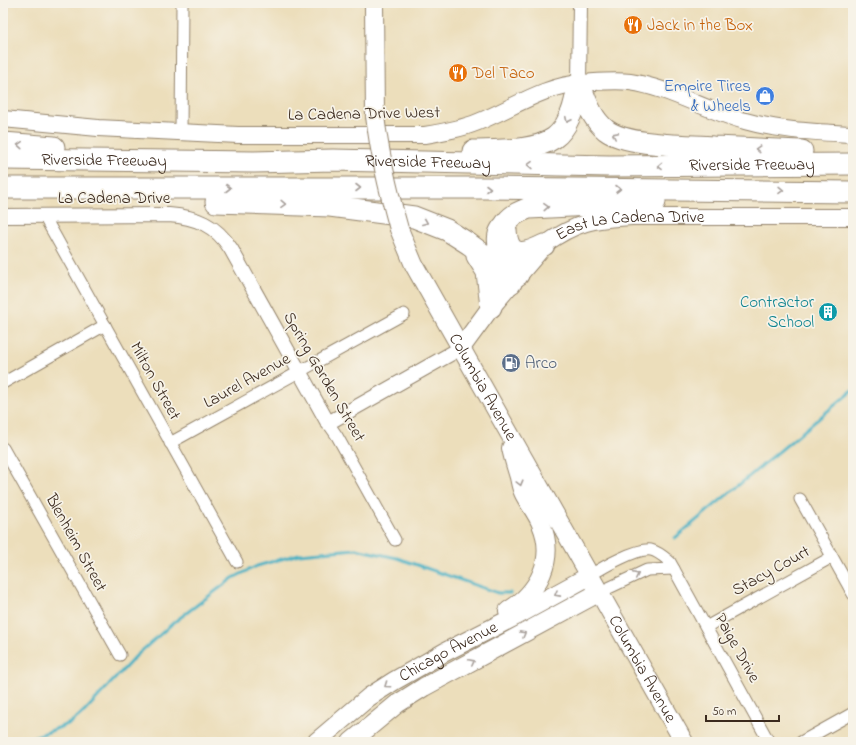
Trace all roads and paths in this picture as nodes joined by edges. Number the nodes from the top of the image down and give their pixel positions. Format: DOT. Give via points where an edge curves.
graph roads {
  1 [pos="182,3"];
  2 [pos="374,3"];
  3 [pos="580,3"];
  4 [pos="579,83"];
  5 [pos="3,119"];
  6 [pos="181,132"];
  7 [pos="853,134"];
  8 [pos="3,143"];
  9 [pos="853,153"];
  10 [pos="3,159"];
  11 [pos="333,160"];
  12 [pos="254,162"];
  13 [pos="853,164"];
  14 [pos="3,188"];
  15 [pos="119,188"];
  16 [pos="728,190"];
  17 [pos="853,192"];
  18 [pos="3,216"];
  19 [pos="44,216"];
  20 [pos="853,217"];
  21 [pos="510,218"];
  22 [pos="220,234"];
  23 [pos="469,244"];
  24 [pos="544,245"];
  25 [pos="514,279"];
  26 [pos="491,307"];
  27 [pos="404,314"];
  28 [pos="105,325"];
  29 [pos="461,348"];
  30 [pos="299,371"];
  31 [pos="3,383"];
  32 [pos="328,423"];
  33 [pos="509,431"];
  34 [pos="170,443"];
  35 [pos="3,448"];
  36 [pos="800,499"];
  37 [pos="395,540"];
  38 [pos="832,557"];
  39 [pos="236,562"];
  40 [pos="674,569"];
  41 [pos="591,574"];
  42 [pos="600,592"];
  43 [pos="853,594"];
  44 [pos="706,627"];
  45 [pos="464,642"];
  46 [pos="120,655"];
  47 [pos="853,713"];
  48 [pos="316,742"];
  49 [pos="351,742"];
  50 [pos="684,742"];
  51 [pos="769,742"];
  52 [pos="801,742"];
  1 -- 6 [label="street"];
  2 -- 29 [label="main road, Columbia Avenue, bridge" via="375,116 388,190 399,229 414,264"];
  3 -- 4 [label="street"];
  4 -- 6 [label="main road, La Cadena Drive West" via="540,93 476,123 425,135 238,135"];
  4 -- 7 [label="main road, La Cadena Drive West" via="630,82 670,92 722,114 768,127"];
  9 -- 4 [label="highway, one-way" via="657,144 620,138 595,120"];
  4 -- 11 [label="highway, one-way" via="570,117 563,129 554,138 540,144 471,152 360,153"];
  5 -- 6 [label="main road, La Cadena Drive West" via="98,128"];
  12 -- 8 [label="highway, one-way"];
  10 -- 12 [label="highway, Riverside Freeway"];
  11 -- 12 [label="highway, Riverside Freeway"];
  13 -- 11 [label="highway, Riverside Freeway, one-way" via="609,166"];
  14 -- 15 [label="highway, Riverside Freeway"];
  15 -- 16 [label="highway, Riverside Freeway, one-way"];
  15 -- 23 [label="highway, one-way" via="177,200 330,206 414,217 448,230"];
  16 -- 17 [label="highway, Riverside Freeway, one-way"];
  21 -- 16 [label="highway, one-way" via="517,212 529,208 675,202"];
  18 -- 19 [label="street, La Cadena Drive"];
  19 -- 22 [label="street, La Cadena Drive" via="185,216 196,219"];
  19 -- 28 [label="street, Milton Street"];
  20 -- 24 [label="main road, East La Cadena Drive" via="608,219 585,222 570,228"];
  21 -- 24 [label="highway" via="506,229 507,239 515,251 529,252"];
  21 -- 25 [label="highway" via="499,234 499,245"];
  22 -- 30 [label="street, Spring Garden Street" via="231,249"];
  23 -- 25 [label="highway"];
  23 -- 26 [label="highway" via="487,272"];
  24 -- 25 [label="main road, East La Cadena Drive"];
  25 -- 26 [label="main road, East La Cadena Drive"];
  26 -- 29 [label="main road, East La Cadena Drive"];
  27 -- 30 [label="street, Laurel Avenue"];
  28 -- 31 [label="street"];
  28 -- 34 [label="street, Milton Street"];
  29 -- 32 [label="street"];
  29 -- 33 [label="main road, Columbia Avenue"];
  30 -- 32 [label="street, Spring Garden Street"];
  30 -- 34 [label="street, Laurel Avenue"];
  32 -- 37 [label="street, Spring Garden Street"];
  33 -- 41 [label="main road, Columbia Avenue"];
  33 -- 45 [label="main road, one-way" via="512,455 523,492 541,524 546,548 545,563 542,576 530,593 515,607 476,630"];
  34 -- 39 [label="street, Milton Street"];
  35 -- 46 [label="street, Blenheim Street"];
  36 -- 38 [label="street"];
  38 -- 43 [label="street"];
  38 -- 44 [label="street, Stacy Court"];
  40 -- 41 [label="street, Paige Drive" via="658,552 643,550"];
  42 -- 40 [label="street, one-way" via="647,570"];
  40 -- 44 [label="street, Paige Drive"];
  41 -- 42 [label="main road, Columbia Avenue"];
  41 -- 45 [label="main road, Chicago Avenue, one-way"];
  49 -- 42 [label="main road, Chicago Avenue, one-way" via="392,708 424,687"];
  42 -- 50 [label="main road, Columbia Avenue"];
  44 -- 51 [label="street, Paige Drive"];
  45 -- 48 [label="main road, Chicago Avenue, one-way" via="394,680"];
  47 -- 52 [label="street"];
}
